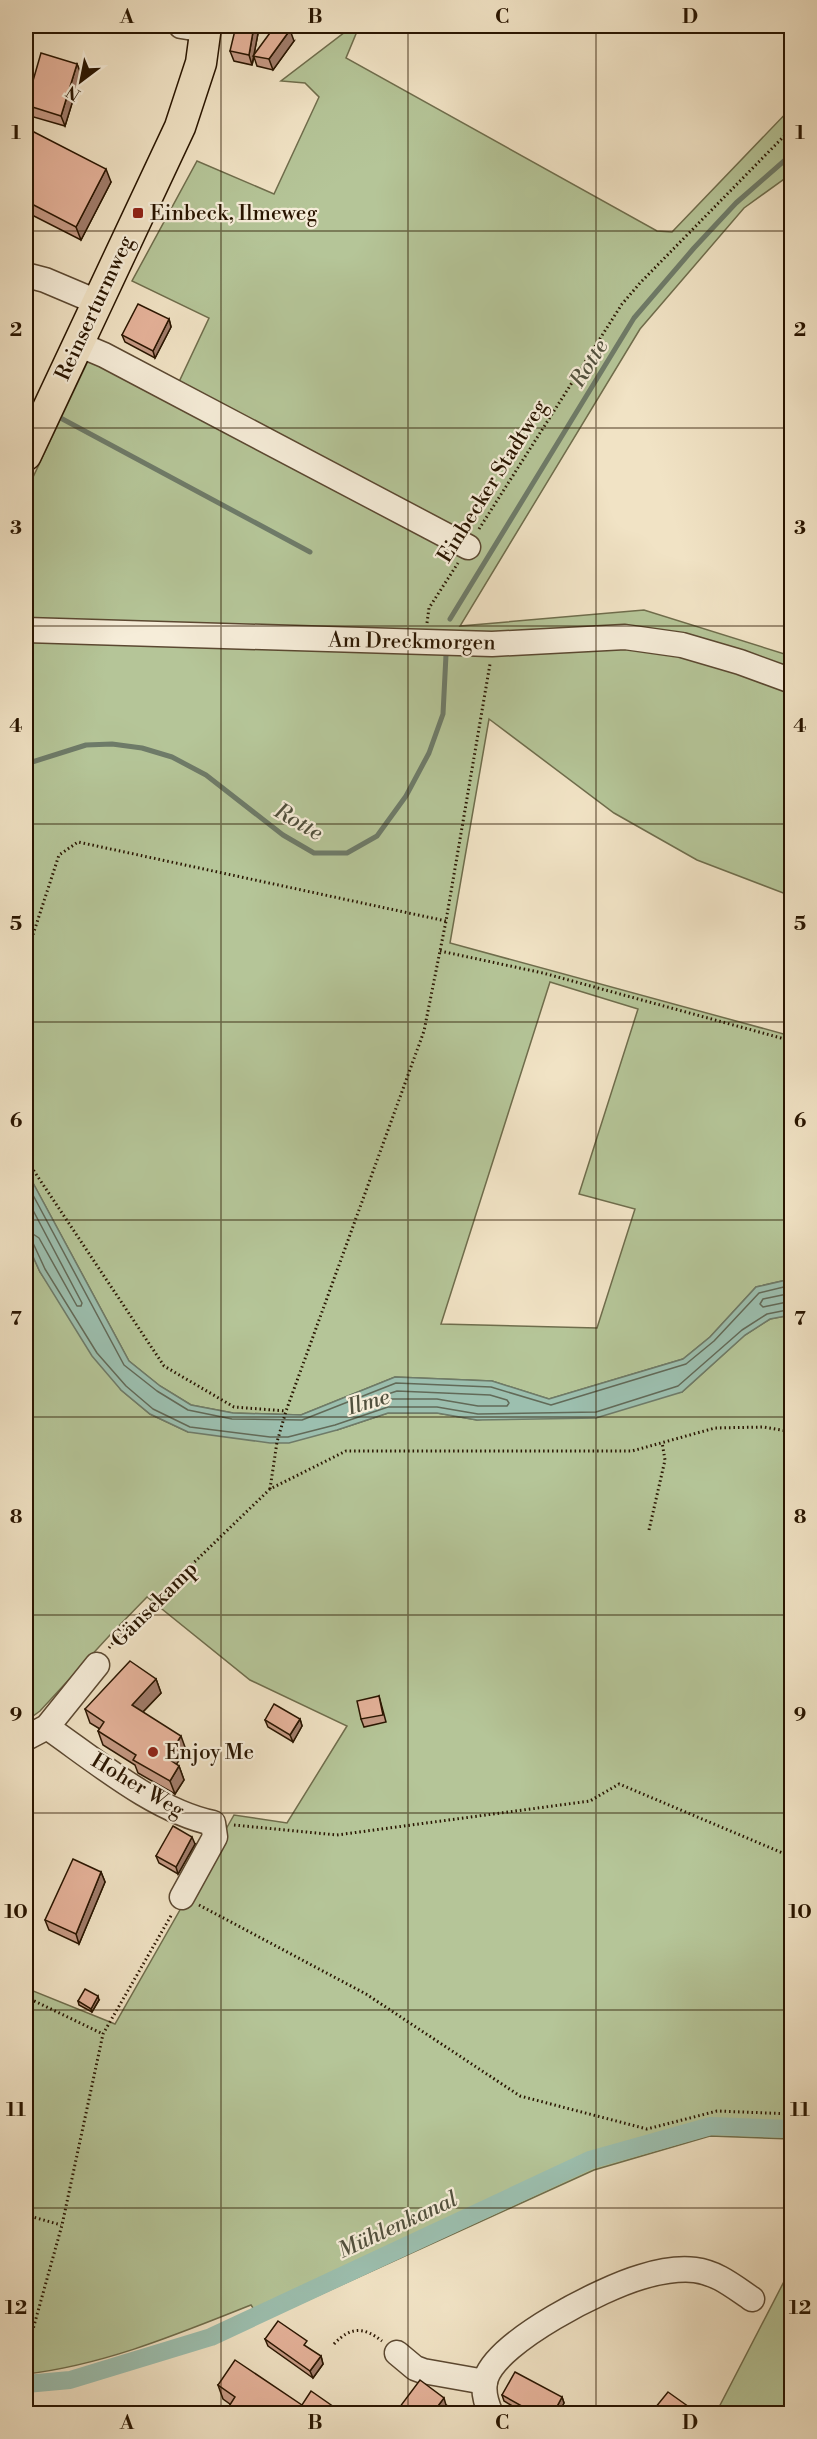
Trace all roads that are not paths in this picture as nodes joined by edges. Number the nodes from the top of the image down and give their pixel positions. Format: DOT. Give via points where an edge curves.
graph roads {
  1 [pos="198,27"];
  2 [pos="26,275"];
  3 [pos="97,302"];
  4 [pos="78,344"];
  5 [pos="31,444"];
  6 [pos="468,547"];
  7 [pos="26,630"];
  8 [pos="792,681"];
  9 [pos="97,1665"];
  10 [pos="47,1727"];
  11 [pos="26,1738"];
  12 [pos="182,1897"];
  13 [pos="752,2299"];
  14 [pos="397,2353"];
  15 [pos="485,2382"];
  16 [pos="491,2414"];
  1 -- 3 [label="main road, Reinserturmweg" via="201,63 183,118"];
  2 -- 3 [label="street"];
  3 -- 4 [label="main road, Reinserturmweg"];
  4 -- 5 [label="main road, Reinserturmweg"];
  4 -- 6 [label="street"];
  7 -- 8 [label="street, Am Dreckmorgen" via="492,644 625,637 682,645"];
  9 -- 10 [label="street, Gänsekamp"];
  10 -- 11 [label="street"];
  10 -- 12 [label="street, Hoher Weg" via="158,1803 213,1823 215,1837"];
  13 -- 15 [label="street" via="716,2275 693,2270 640,2277 555,2316 516,2341"];
  14 -- 15 [label="street" via="423,2372"];
  15 -- 16 [label="street" via="484,2395"];
}
